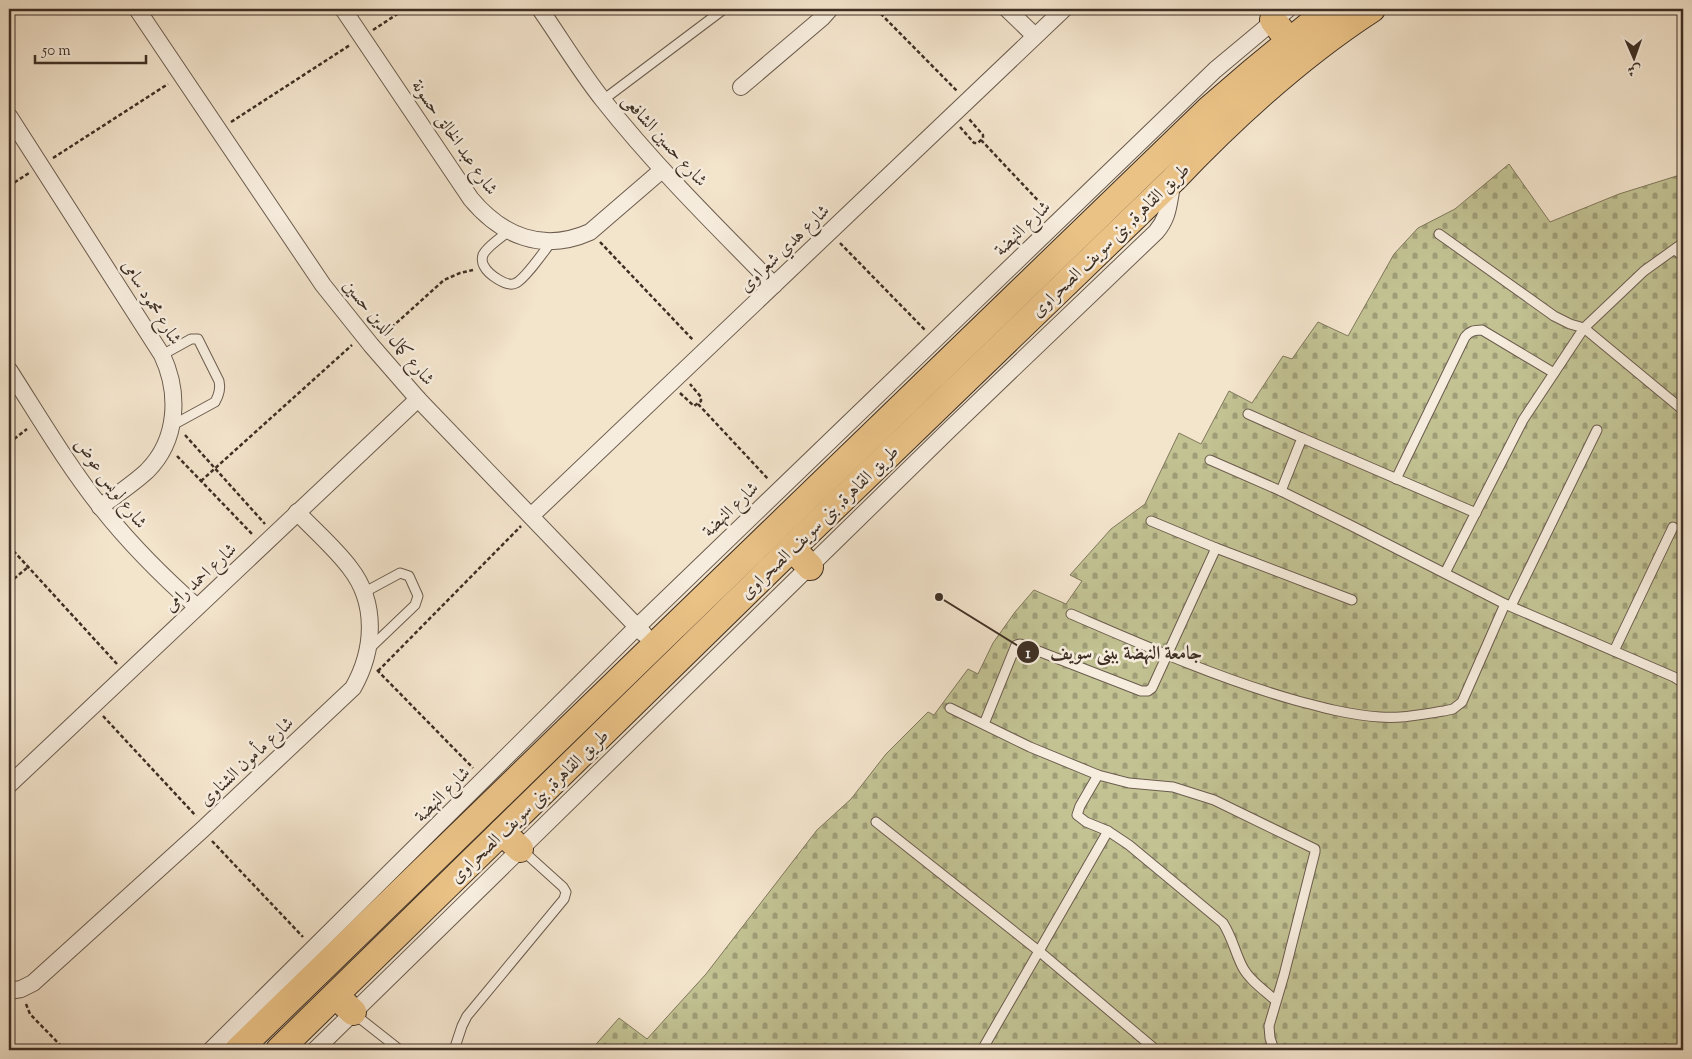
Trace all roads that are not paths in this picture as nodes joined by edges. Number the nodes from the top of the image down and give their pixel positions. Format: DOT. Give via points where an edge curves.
graph roads {
  1 [pos="137,9"];
  2 [pos="343,9"];
  3 [pos="540,9"];
  4 [pos="724,9"];
  5 [pos="830,9"];
  6 [pos="1007,9"];
  7 [pos="1064,9"];
  8 [pos="1330,9"];
  9 [pos="1372,9"];
  10 [pos="1280,15"];
  11 [pos="1034,36"];
  12 [pos="1289,41"];
  13 [pos="741,87"];
  14 [pos="602,100"];
  15 [pos="9,116"];
  16 [pos="662,170"];
  17 [pos="1173,180"];
  18 [pos="509,231"];
  19 [pos="1082,232"];
  20 [pos="1439,234"];
  21 [pos="552,241"];
  22 [pos="1683,243"];
  23 [pos="1675,250"];
  24 [pos="1099,251"];
  25 [pos="1683,256"];
  26 [pos="774,285"];
  27 [pos="1584,328"];
  28 [pos="162,355"];
  29 [pos="9,370"];
  30 [pos="1554,373"];
  31 [pos="418,399"];
  32 [pos="1683,410"];
  33 [pos="1248,414"];
  34 [pos="173,426"];
  35 [pos="1597,430"];
  36 [pos="1302,438"];
  37 [pos="1210,460"];
  38 [pos="1396,479"];
  39 [pos="1281,491"];
  40 [pos="100,507"];
  41 [pos="297,512"];
  42 [pos="1476,513"];
  43 [pos="531,516"];
  44 [pos="1151,521"];
  45 [pos="1673,526"];
  46 [pos="792,548"];
  47 [pos="1216,548"];
  48 [pos="810,567"];
  49 [pos="1445,573"];
  50 [pos="364,593"];
  51 [pos="1352,600"];
  52 [pos="1508,605"];
  53 [pos="197,607"];
  54 [pos="1071,614"];
  55 [pos="646,636"];
  56 [pos="1614,651"];
  57 [pos="367,654"];
  58 [pos="1166,655"];
  59 [pos="1683,683"];
  60 [pos="950,708"];
  61 [pos="984,724"];
  62 [pos="1098,775"];
  63 [pos="9,785"];
  64 [pos="876,822"];
  65 [pos="1108,831"];
  66 [pos="511,840"];
  67 [pos="1040,952"];
  68 [pos="9,991"];
  69 [pos="1276,1000"];
  70 [pos="344,1004"];
  71 [pos="211,1050"];
  72 [pos="238,1050"];
  73 [pos="279,1050"];
  74 [pos="315,1050"];
  75 [pos="400,1050"];
  76 [pos="454,1050"];
  77 [pos="982,1050"];
  78 [pos="1156,1050"];
  79 [pos="1274,1050"];
  1 -- 31 [label="street, شارع كمال الدين حسين" via="323,285"];
  2 -- 18 [label="street, شارع عبد الخالق حسونة" via="471,199 488,217"];
  3 -- 14 [label="street, شارع حسين الشافعى"];
  4 -- 14 [label="lane"];
  5 -- 13 [label="street"];
  6 -- 11 [label="street"];
  7 -- 11 [label="street, شارع هدي شعراوى"];
  8 -- 12 [label="main road, طريق القاهرة, بنى سويف الصحراوى"];
  9 -- 17 [label="main road, طريق القاهرة, بنى سويف الصحراوى" via="1266,90"];
  10 -- 12 [label="main road"];
  10 -- 55 [label="street, شارع النهضة" via="1215,70 778,491"];
  11 -- 26 [label="street, شارع هدي شعراوى"];
  12 -- 19 [label="main road, طريق القاهرة, بنى سويف الصحراوى" via="1209,109"];
  14 -- 16 [label="street, شارع حسين الشافعى"];
  15 -- 28 [label="street, شارع محمود سامى"];
  16 -- 21 [label="street, شارع عبد الخالق حسونة" via="590,232 572,239"];
  16 -- 26 [label="street, شارع حسين الشافعى"];
  17 -- 24 [label="main road, طريق القاهرة, بنى سويف الصحراوى"];
  17 -- 48 [label="street" via="1167,216 1156,232"];
  18 -- 21 [label="street, شارع عبد الخالق حسونة" via="530,239"];
  18 -- 21 [label="lane" via="484,252 482,260 485,268 508,284 517,283"];
  19 -- 24 [label="main road"];
  19 -- 55 [label="main road, طريق القاهرة, بنى سويف الصحراوى"];
  20 -- 27 [label="lane" via="1561,321"];
  22 -- 23 [label="lane"];
  23 -- 25 [label="lane"];
  23 -- 27 [label="lane" via="1644,271"];
  24 -- 46 [label="main road, طريق القاهرة, بنى سويف الصحراوى"];
  26 -- 43 [label="street, شارع هدي شعراوى"];
  27 -- 30 [label="lane"];
  27 -- 32 [label="lane"];
  28 -- 34 [label="street, شارع محمود سامى" via="173,390"];
  28 -- 34 [label="lane" via="191,339 198,339 219,381 220,391 215,402"];
  29 -- 40 [label="street, شارع لويس عوض"];
  30 -- 38 [label="lane" via="1482,330 1469,332"];
  30 -- 42 [label="lane" via="1523,420"];
  31 -- 41 [label="street, شارع احمد رامى"];
  31 -- 43 [label="street, شارع كمال الدين حسين"];
  33 -- 36 [label="lane"];
  34 -- 40 [label="street, شارع محمود سامى" via="147,471"];
  35 -- 52 [label="lane"];
  36 -- 38 [label="lane"];
  36 -- 39 [label="lane"];
  37 -- 39 [label="lane"];
  38 -- 42 [label="lane"];
  39 -- 49 [label="lane"];
  40 -- 53 [label="street, شارع لويس عوض" via="137,549"];
  41 -- 50 [label="street, شارع مأمون الشناوى" via="350,568"];
  41 -- 53 [label="street, شارع احمد رامى"];
  42 -- 49 [label="lane"];
  43 -- 55 [label="street, شارع كمال الدين حسين"];
  44 -- 47 [label="lane"];
  45 -- 56 [label="lane"];
  46 -- 48 [label="main road"];
  46 -- 66 [label="main road, طريق القاهرة, بنى سويف الصحراوى"];
  47 -- 51 [label="lane"];
  47 -- 58 [label="lane"];
  48 -- 66 [label="street"];
  49 -- 52 [label="lane"];
  50 -- 57 [label="street, شارع مأمون الشناوى" via="370,621"];
  50 -- 57 [label="lane" via="400,573 409,576 418,596 415,606"];
  52 -- 56 [label="lane"];
  52 -- 58 [label="lane" via="1462,702 1444,711 1381,718 1320,707 1249,687"];
  53 -- 63 [label="street, شارع احمد رامى"];
  54 -- 58 [label="lane"];
  55 -- 71 [label="street, شارع النهضة" via="485,780"];
  55 -- 72 [label="main road, طريق القاهرة, بنى سويف الصحراوى"];
  56 -- 59 [label="lane"];
  57 -- 68 [label="street, شارع مأمون الشناوى" via="353,688 33,983"];
  58 -- 61 [label="lane" via="1152,688 1141,691 1016,645"];
  60 -- 61 [label="lane"];
  61 -- 62 [label="lane"];
  62 -- 65 [label="lane" via="1077,815"];
  62 -- 69 [label="lane" via="1130,783 1173,787 1200,795 1315,849"];
  64 -- 67 [label="lane"];
  65 -- 67 [label="lane"];
  65 -- 69 [label="lane" via="1136,850 1222,923 1230,933 1249,978"];
  66 -- 70 [label="main road, طريق القاهرة, بنى سويف الصحراوى"];
  66 -- 76 [label="lane" via="566,892 564,899 467,1016"];
  67 -- 77 [label="lane"];
  67 -- 78 [label="lane"];
  69 -- 79 [label="lane" via="1269,1026"];
  70 -- 73 [label="main road, طريق القاهرة, بنى سويف الصحراوى"];
  70 -- 74 [label="street"];
  70 -- 75 [label="lane"];
}
